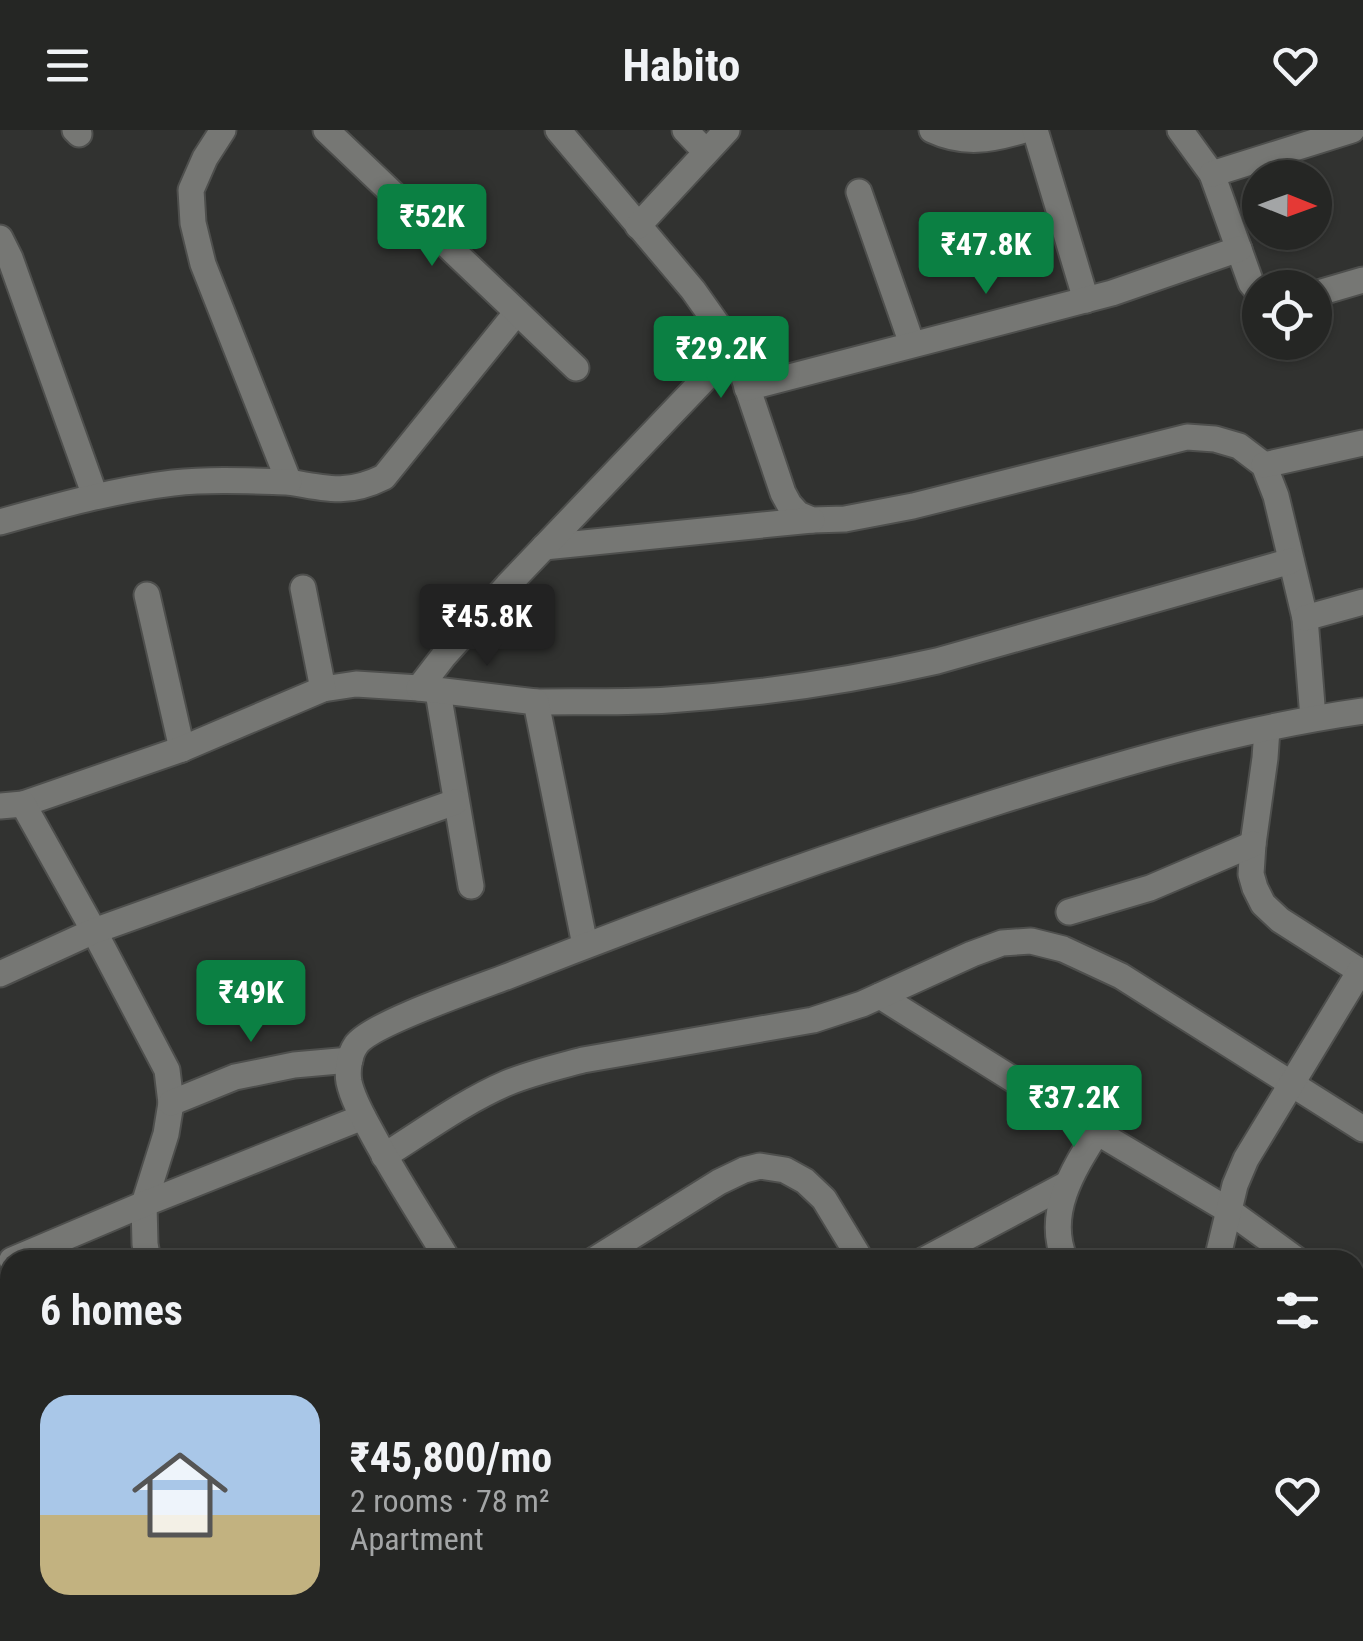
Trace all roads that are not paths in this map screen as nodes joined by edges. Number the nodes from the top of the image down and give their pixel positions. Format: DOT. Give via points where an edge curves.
graph roads {
  1 [pos="224,130"];
  2 [pos="326,130"];
  3 [pos="558,130"];
  4 [pos="685,130"];
  5 [pos="727,130"];
  6 [pos="932,130"];
  7 [pos="1024,130"];
  8 [pos="1035,130"];
  9 [pos="1180,130"];
  10 [pos="1339,132"];
  11 [pos="706,152"];
  12 [pos="1212,174"];
  13 [pos="859,192"];
  14 [pos="638,226"];
  15 [pos="0,238"];
  16 [pos="1239,249"];
  17 [pos="1247,270"];
  18 [pos="1363,280"];
  19 [pos="1332,289"];
  20 [pos="1086,300"];
  21 [pos="517,312"];
  22 [pos="912,344"];
  23 [pos="734,348"];
  24 [pos="576,368"];
  25 [pos="747,388"];
  26 [pos="1363,443"];
  27 [pos="1264,465"];
  28 [pos="289,482"];
  29 [pos="95,496"];
  30 [pos="812,520"];
  31 [pos="0,522"];
  32 [pos="544,547"];
  33 [pos="1291,561"];
  34 [pos="303,588"];
  35 [pos="147,595"];
  36 [pos="1363,602"];
  37 [pos="1304,618"];
  38 [pos="323,689"];
  39 [pos="429,690"];
  40 [pos="536,702"];
  41 [pos="1363,711"];
  42 [pos="1313,718"];
  43 [pos="1267,729"];
  44 [pos="182,749"];
  45 [pos="456,802"];
  46 [pos="12,805"];
  47 [pos="1253,844"];
  48 [pos="471,886"];
  49 [pos="1069,912"];
  50 [pos="94,931"];
  51 [pos="585,946"];
  52 [pos="1361,972"];
  53 [pos="0,974"];
  54 [pos="880,996"];
  55 [pos="350,1060"];
  56 [pos="1292,1084"];
  57 [pos="171,1102"];
  58 [pos="363,1117"];
  59 [pos="1363,1128"];
  60 [pos="1096,1132"];
  61 [pos="384,1156"];
  62 [pos="1067,1184"];
  63 [pos="144,1204"];
  64 [pos="1228,1210"];
  65 [pos="48,1250"];
  66 [pos="146,1250"];
  67 [pos="442,1250"];
  68 [pos="610,1250"];
  69 [pos="855,1250"];
  70 [pos="943,1250"];
  71 [pos="1061,1250"];
  72 [pos="1219,1250"];
  73 [pos="1283,1250"];
  1 -- 28 [label="street" via="191,190 193,223"];
  2 -- 21 [label="street"];
  3 -- 14 [label="street"];
  4 -- 11 [label="street"];
  5 -- 11 [label="street"];
  6 -- 7 [label="street" via="980,141"];
  8 -- 20 [label="street"];
  9 -- 12 [label="street"];
  10 -- 12 [label="street"];
  11 -- 14 [label="street"];
  12 -- 16 [label="street"];
  13 -- 22 [label="street"];
  14 -- 23 [label="street"];
  15 -- 29 [label="street"];
  16 -- 17 [label="street"];
  16 -- 20 [label="street"];
  18 -- 19 [label="street"];
  20 -- 22 [label="street"];
  21 -- 24 [label="street"];
  21 -- 28 [label="street" via="384,478 342,490"];
  22 -- 25 [label="street"];
  23 -- 25 [label="street"];
  23 -- 32 [label="street"];
  25 -- 30 [label="street" via="789,504"];
  26 -- 27 [label="street"];
  27 -- 30 [label="street" via="1239,446 1187,437 913,506"];
  27 -- 33 [label="street"];
  28 -- 29 [label="street" via="173,483"];
  29 -- 31 [label="street"];
  30 -- 32 [label="street"];
  32 -- 39 [label="street" via="472,624"];
  33 -- 37 [label="street"];
  33 -- 40 [label="street" via="881,674 665,700"];
  34 -- 38 [label="street"];
  35 -- 44 [label="street"];
  36 -- 37 [label="street"];
  37 -- 42 [label="street"];
  38 -- 39 [label="street" via="356,684"];
  38 -- 44 [label="street"];
  39 -- 40 [label="street"];
  39 -- 45 [label="street"];
  40 -- 51 [label="street"];
  41 -- 42 [label="street"];
  42 -- 43 [label="street"];
  43 -- 47 [label="street"];
  43 -- 51 [label="street" via="1192,744 954,816"];
  44 -- 46 [label="street"];
  45 -- 48 [label="street"];
  45 -- 50 [label="street"];
  46 -- 50 [label="street"];
  47 -- 49 [label="street" via="1150,888"];
  47 -- 52 [label="street" via="1251,874 1263,904"];
  50 -- 53 [label="street"];
  50 -- 57 [label="street" via="167,1070"];
  51 -- 55 [label="street" via="392,1022 356,1044"];
  52 -- 56 [label="street"];
  54 -- 56 [label="street" via="1002,943 1064,948 1121,976"];
  54 -- 60 [label="street"];
  54 -- 61 [label="street" via="813,1020 545,1070 466,1104"];
  55 -- 57 [label="street" via="234,1076"];
  55 -- 58 [label="street" via="350,1086"];
  56 -- 59 [label="street"];
  56 -- 64 [label="street" via="1246,1159"];
  57 -- 63 [label="street"];
  58 -- 61 [label="street"];
  58 -- 63 [label="street"];
  60 -- 62 [label="street"];
  60 -- 64 [label="street"];
  61 -- 67 [label="street"];
  62 -- 70 [label="street"];
  62 -- 71 [label="street"];
  63 -- 65 [label="street"];
  63 -- 66 [label="street"];
  64 -- 72 [label="street"];
  64 -- 73 [label="street"];
  68 -- 69 [label="street" via="719,1182 760,1166 806,1181"];
}
